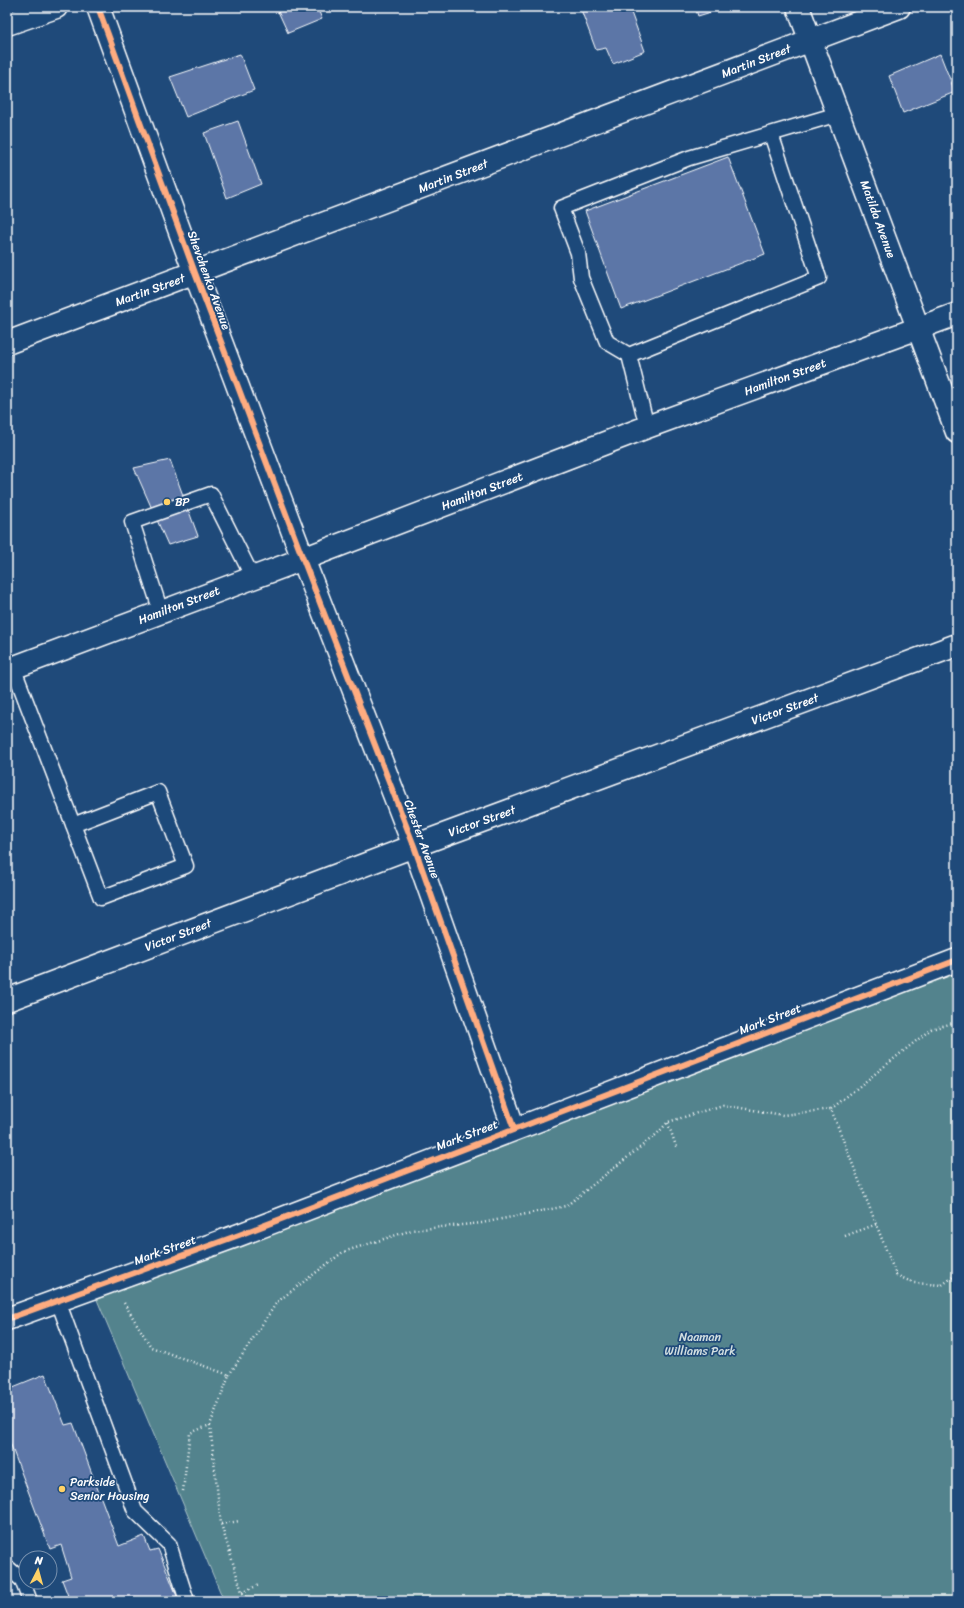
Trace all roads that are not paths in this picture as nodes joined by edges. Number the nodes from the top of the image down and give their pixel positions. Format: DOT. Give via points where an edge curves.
graph roads {
  1 [pos="56,7"];
  2 [pos="98,7"];
  3 [pos="798,7"];
  4 [pos="899,7"];
  5 [pos="7,24"];
  6 [pos="811,40"];
  7 [pos="838,114"];
  8 [pos="771,134"];
  9 [pos="195,273"];
  10 [pos="957,314"];
  11 [pos="918,328"];
  12 [pos="7,343"];
  13 [pos="629,355"];
  14 [pos="647,427"];
  15 [pos="957,432"];
  16 [pos="302,559"];
  17 [pos="252,578"];
  18 [pos="161,612"];
  19 [pos="957,645"];
  20 [pos="10,668"];
  21 [pos="73,826"];
  22 [pos="414,846"];
  23 [pos="957,960"];
  24 [pos="7,1000"];
  25 [pos="514,1129"];
  26 [pos="58,1301"];
  27 [pos="7,1319"];
  28 [pos="7,1567"];
  29 [pos="30,1601"];
  30 [pos="187,1601"];
  1 -- 5 [label="street"];
  2 -- 9 [label="street, Shevchenko Avenue"];
  3 -- 6 [label="street, Matilda Avenue"];
  4 -- 6 [label="street, Martin Street"];
  6 -- 7 [label="street, Matilda Avenue"];
  6 -- 9 [label="street, Martin Street"];
  7 -- 8 [label="lane"];
  7 -- 11 [label="street, Matilda Avenue"];
  8 -- 13 [label="lane" via="819,278"];
  8 -- 13 [label="lane" via="689,158 561,208 578,253 581,278 607,342"];
  9 -- 12 [label="street, Martin Street"];
  9 -- 16 [label="street, Shevchenko Avenue"];
  10 -- 11 [label="street, Hamilton Street"];
  11 -- 14 [label="street, Hamilton Street"];
  11 -- 15 [label="street, Matilda Avenue"];
  13 -- 14 [label="lane"];
  14 -- 16 [label="street, Hamilton Street"];
  16 -- 17 [label="street, Hamilton Street"];
  16 -- 22 [label="street, Chester Avenue"];
  17 -- 18 [label="street, Hamilton Street"];
  17 -- 18 [label="lane" via="211,494 132,522"];
  18 -- 20 [label="street, Hamilton Street"];
  19 -- 22 [label="street, Victor Street"];
  20 -- 21 [label="lane"];
  21 -- 21 [label="lane" via="100,898 186,866 158,792"];
  22 -- 24 [label="street, Victor Street"];
  22 -- 25 [label="street, Chester Avenue"];
  23 -- 25 [label="street, Mark Street"];
  25 -- 26 [label="street, Mark Street"];
  26 -- 27 [label="street, Mark Street"];
  26 -- 30 [label="lane" via="135,1511 169,1544"];
  28 -- 29 [label="lane" via="22,1580"];
}
